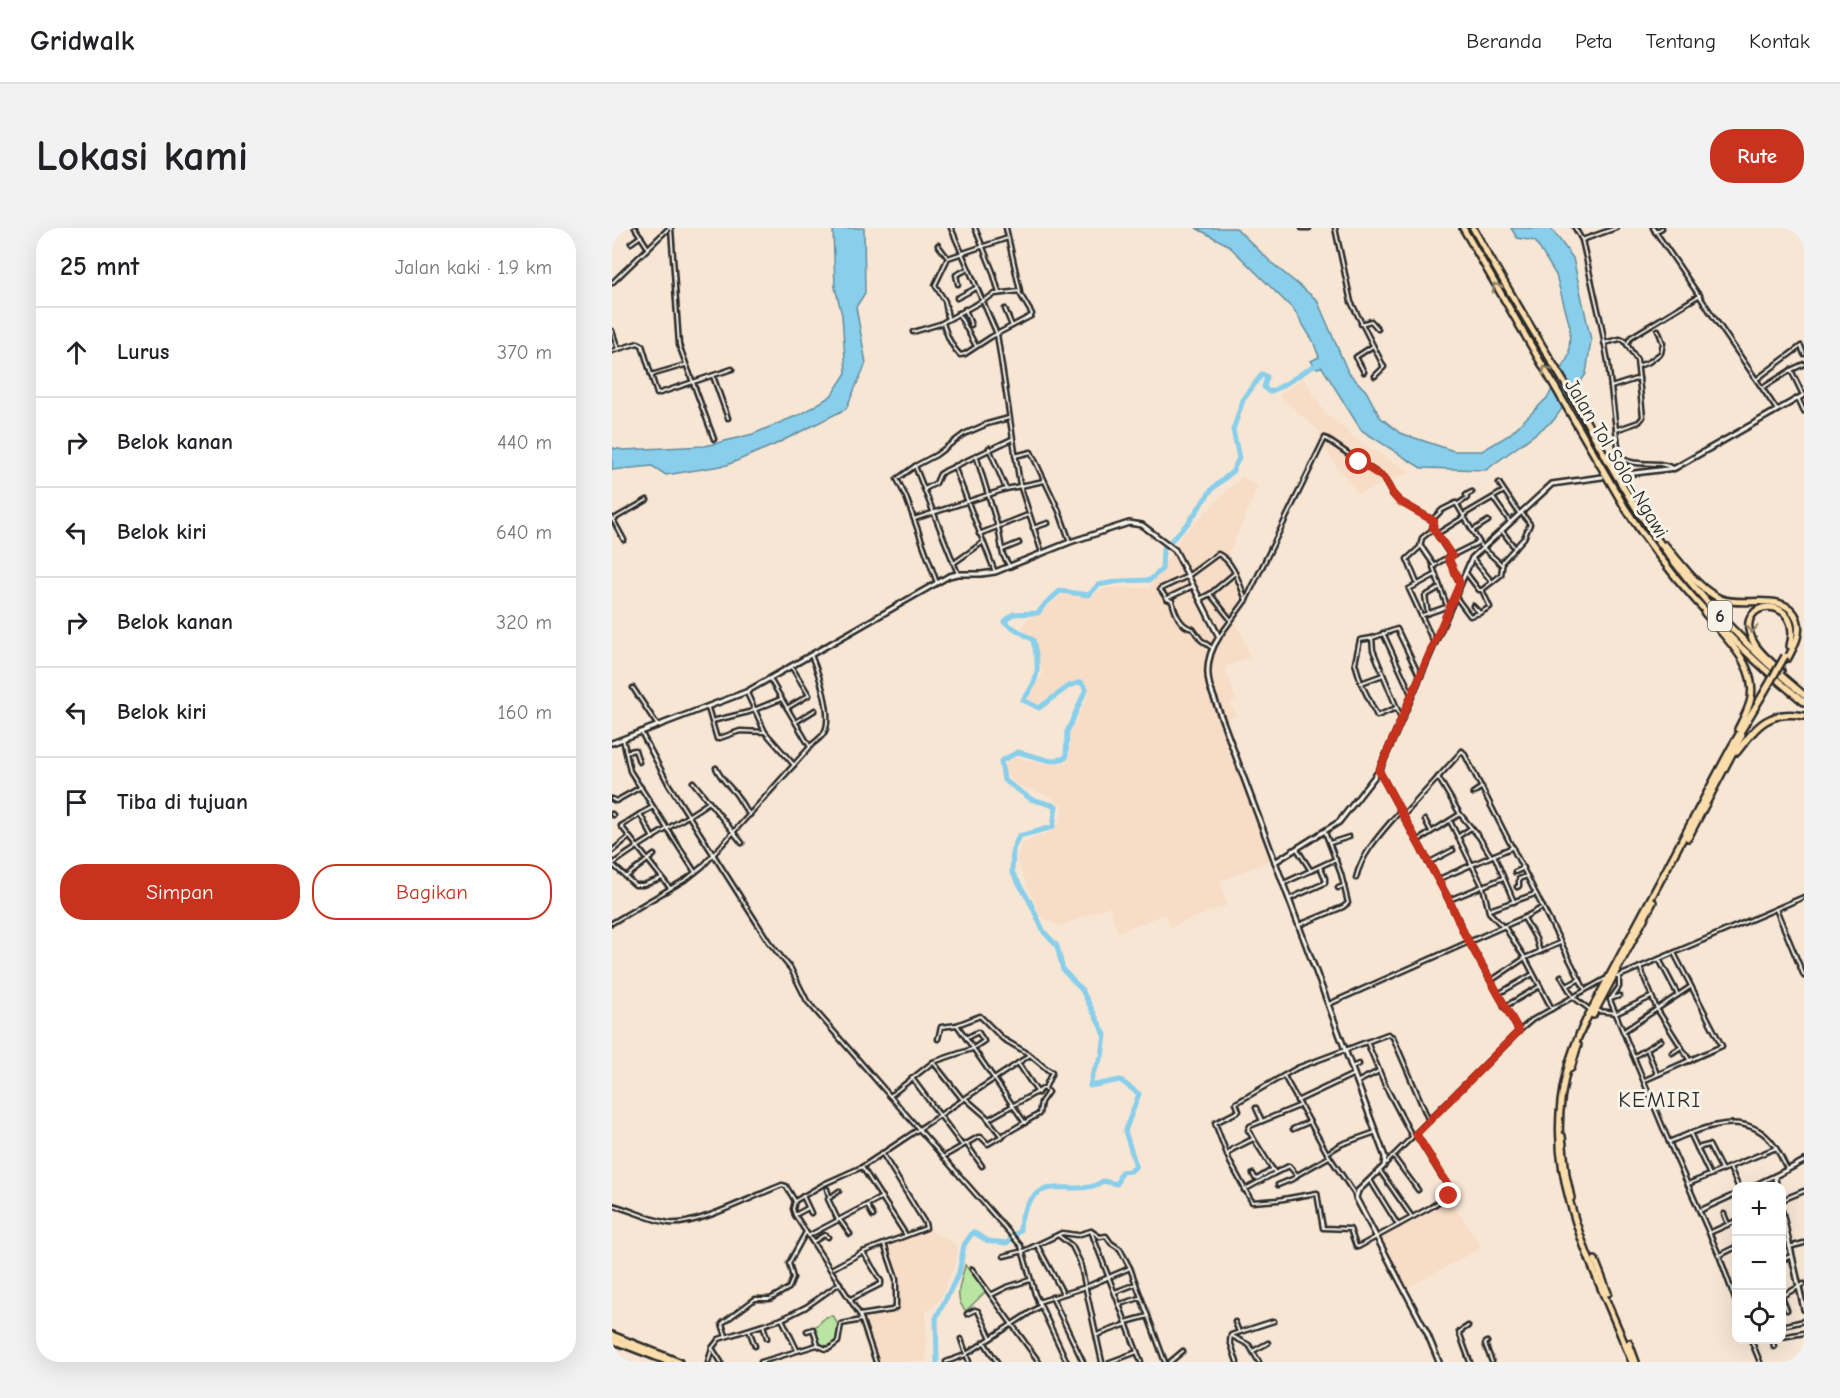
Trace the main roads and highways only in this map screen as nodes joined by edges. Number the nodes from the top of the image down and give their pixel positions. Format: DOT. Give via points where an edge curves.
graph roads {
  1 [pos="1463,228"];
  2 [pos="1473,228"];
  3 [pos="1648,526"];
  4 [pos="1693,596"];
  5 [pos="1786,657"];
  6 [pos="1804,694"];
  7 [pos="1763,697"];
  8 [pos="1804,702"];
  9 [pos="1804,716"];
  10 [pos="1732,746"];
  11 [pos="1725,768"];
  12 [pos="612,1335"];
  13 [pos="612,1340"];
  14 [pos="668,1360"];
  15 [pos="1634,1360"];
  16 [pos="679,1362"];
  4 -- 1 [label="highway, Jalan Tol Solo–Ngawi / 6, one-way" via="1637,526"];
  2 -- 3 [label="highway, Jalan Tol Solo–Ngawi / 6"];
  3 -- 5 [label="highway" via="1713,595 1732,602 1774,602 1787,607 1799,627 1796,644"];
  3 -- 6 [label="highway, Jalan Tol Solo–Ngawi / 6" via="1704,599 1750,648"];
  4 -- 8 [label="highway, Jalan Tol Solo–Ngawi / 6" via="1754,659"];
  4 -- 10 [label="highway" via="1740,657 1751,679 1751,699"];
  5 -- 6 [label="highway, one-way" via="1793,638 1793,619 1780,607 1764,608 1751,620 1752,639"];
  5 -- 7 [label="highway, bridge"];
  7 -- 10 [label="highway"];
  7 -- 11 [label="highway"];
  9 -- 11 [label="highway" via="1785,714 1767,719"];
  10 -- 15 [label="highway" via="1580,1031 1561,1099 1559,1143 1566,1192"];
  11 -- 15 [label="highway" via="1587,1025 1565,1097 1563,1144 1571,1196"];
  12 -- 14 [label="highway"];
  13 -- 14 [label="highway"];
  14 -- 16 [label="highway"];
}
